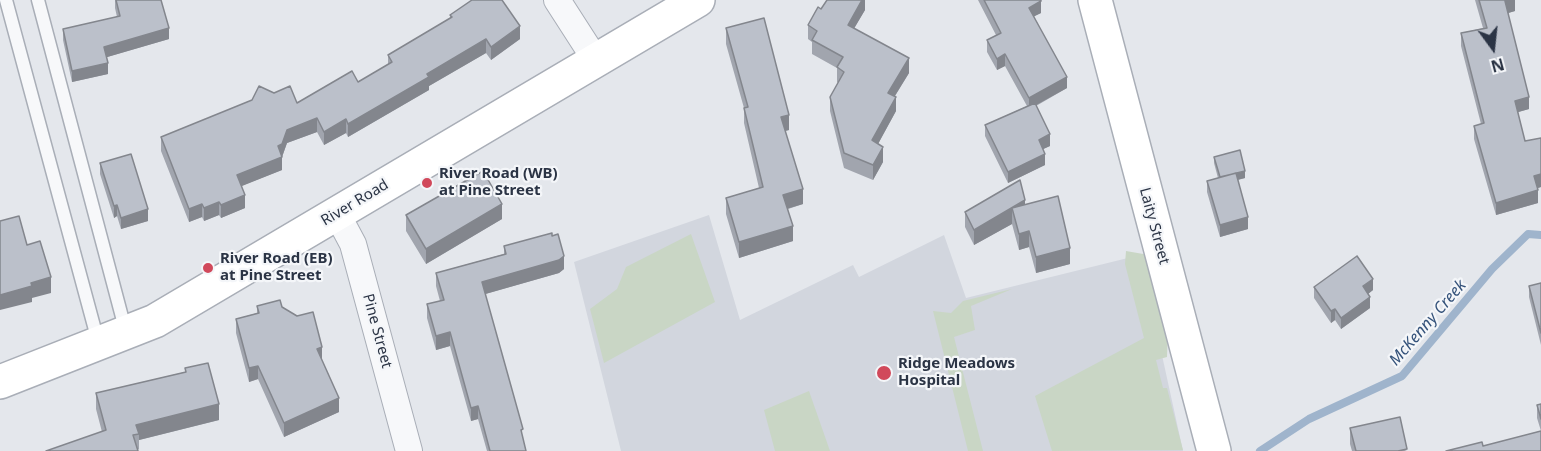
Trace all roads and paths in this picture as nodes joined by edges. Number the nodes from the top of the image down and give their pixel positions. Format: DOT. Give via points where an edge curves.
graph roads {
  1 [pos="6,0"];
  2 [pos="38,0"];
  3 [pos="556,0"];
  4 [pos="698,0"];
  5 [pos="1095,0"];
  6 [pos="595,59"];
  7 [pos="337,214"];
  8 [pos="113,339"];
  9 [pos="0,382"];
  10 [pos="410,451"];
  11 [pos="1214,451"];
  1 -- 8 [label="lane"];
  2 -- 8 [label="lane"];
  3 -- 6 [label="street"];
  4 -- 6 [label="street, River Road"];
  5 -- 11 [label="street, Laity Street"];
  6 -- 7 [label="street, River Road"];
  7 -- 8 [label="street, River Road" via="155,321"];
  7 -- 10 [label="street, Pine Street" via="353,244"];
  8 -- 9 [label="street, River Road"];
}
